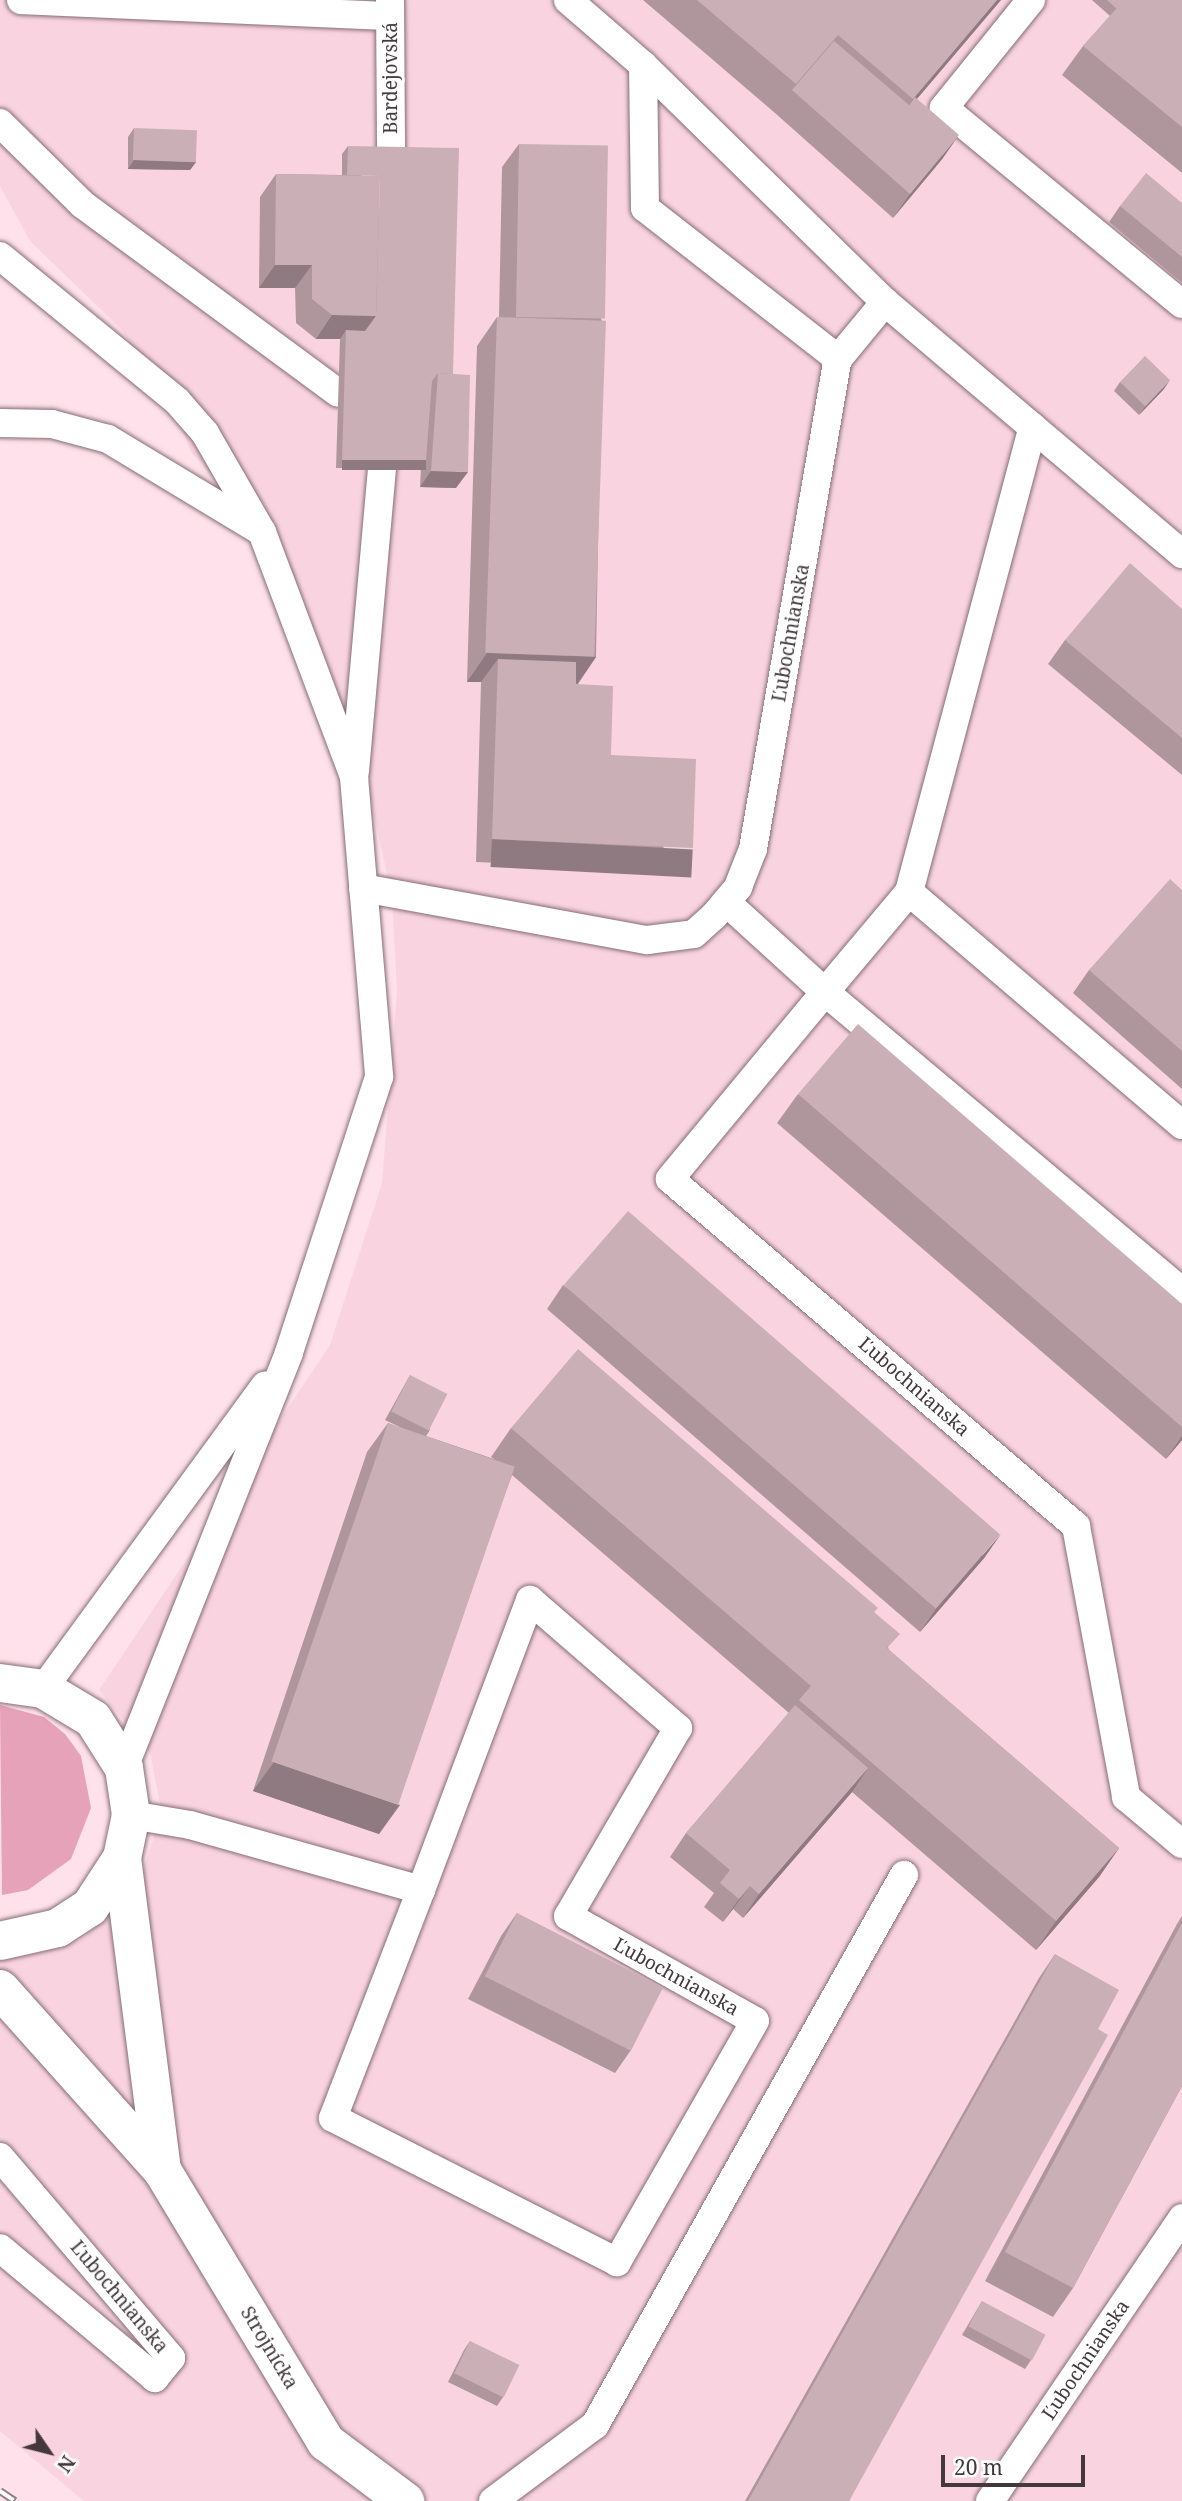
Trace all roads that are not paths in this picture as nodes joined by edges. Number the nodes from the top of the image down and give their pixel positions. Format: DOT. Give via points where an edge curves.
graph roads {
  1 [pos="21,0"];
  2 [pos="568,0"];
  3 [pos="1031,0"];
  4 [pos="390,8"];
  5 [pos="643,65"];
  6 [pos="0,123"];
  7 [pos="391,155"];
  8 [pos="0,256"];
  9 [pos="885,302"];
  10 [pos="1182,304"];
  11 [pos="838,359"];
  12 [pos="338,393"];
  13 [pos="0,423"];
  14 [pos="1032,427"];
  15 [pos="382,468"];
  16 [pos="262,532"];
  17 [pos="1182,554"];
  18 [pos="354,778"];
  19 [pos="363,888"];
  20 [pos="909,892"];
  21 [pos="726,902"];
  22 [pos="825,992"];
  23 [pos="1182,1125"];
  24 [pos="1182,1293"];
  25 [pos="289,1353"];
  26 [pos="0,1683"];
  27 [pos="43,1689"];
  28 [pos="124,1768"];
  29 [pos="131,1815"];
  30 [pos="1182,1844"];
  31 [pos="122,1858"];
  32 [pos="904,1875"];
  33 [pos="421,1890"];
  34 [pos="0,1941"];
  35 [pos="0,1989"];
  36 [pos="0,2157"];
  37 [pos="162,2170"];
  38 [pos="1182,2218"];
  39 [pos="0,2248"];
  40 [pos="405,2501"];
  41 [pos="493,2501"];
  42 [pos="990,2501"];
  1 -- 4 [label="lane"];
  2 -- 5 [label="lane"];
  3 -- 10 [label="lane" via="944,108"];
  4 -- 7 [label="lane, Bardejovská"];
  5 -- 9 [label="lane"];
  5 -- 11 [label="lane" via="645,208"];
  6 -- 12 [label="lane" via="82,204"];
  8 -- 16 [label="lane" via="177,401 205,433"];
  9 -- 11 [label="lane"];
  9 -- 14 [label="lane"];
  11 -- 21 [label="lane, Ľubochnianska" via="753,849"];
  13 -- 16 [label="lane" via="52,424 108,439"];
  14 -- 17 [label="lane"];
  14 -- 20 [label="lane"];
  15 -- 18 [label="lane"];
  16 -- 18 [label="lane"];
  18 -- 19 [label="lane"];
  19 -- 21 [label="lane, Ľubochnianska" via="647,940 694,934"];
  19 -- 25 [label="lane" via="379,1077"];
  20 -- 22 [label="lane, Ľubochnianska"];
  20 -- 23 [label="lane"];
  21 -- 22 [label="lane"];
  22 -- 24 [label="lane"];
  22 -- 30 [label="lane, Ľubochnianska" via="670,1179 1076,1526 1126,1797"];
  25 -- 27 [label="lane"];
  25 -- 28 [label="lane"];
  26 -- 27 [label="street"];
  27 -- 28 [label="street" via="93,1719"];
  28 -- 29 [label="street"];
  29 -- 31 [label="street"];
  29 -- 33 [label="lane" via="190,1825"];
  31 -- 34 [label="street" via="103,1892 75,1918 40,1935"];
  31 -- 37 [label="street"];
  32 -- 41 [label="lane" via="595,2425"];
  33 -- 33 [label="lane, Ľubochnianska" via="530,1600 678,1728 568,1916 755,2021 617,2262 333,2118"];
  35 -- 37 [label="street"];
  36 -- 39 [label="lane, Ľubochnianska" via="171,2358 155,2378"];
  37 -- 40 [label="street, Strojnícka" via="326,2442"];
  38 -- 42 [label="lane, Ľubochnianska"];
}
